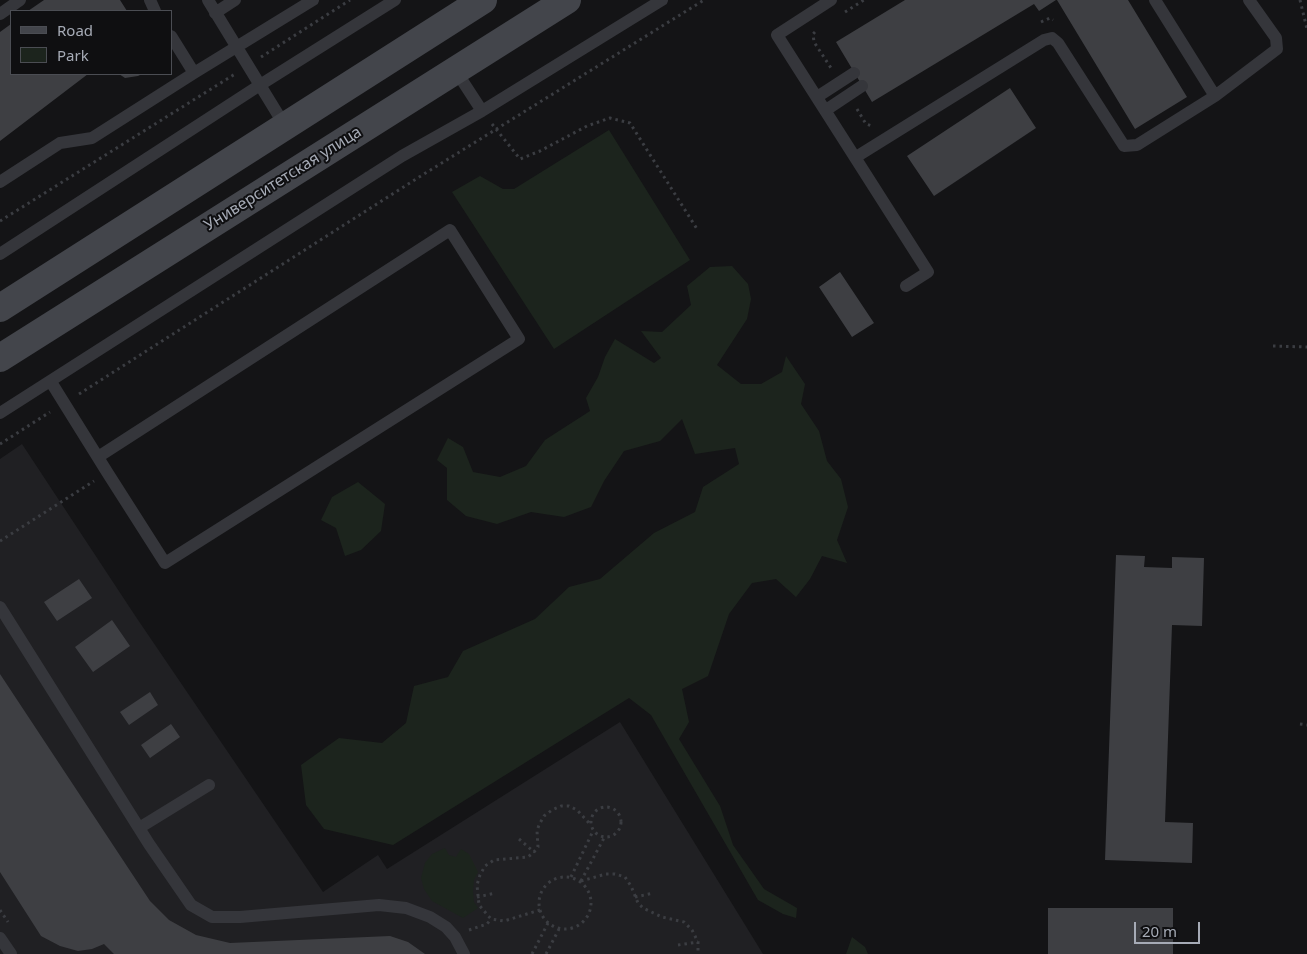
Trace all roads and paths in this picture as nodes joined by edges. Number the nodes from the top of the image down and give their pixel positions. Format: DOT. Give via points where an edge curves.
graph roads {
  1 [pos="20,0"];
  2 [pos="208,0"];
  3 [pos="235,0"];
  4 [pos="313,0"];
  5 [pos="350,0"];
  6 [pos="395,0"];
  7 [pos="483,0"];
  8 [pos="567,0"];
  9 [pos="662,0"];
  10 [pos="704,0"];
  11 [pos="831,0"];
  12 [pos="864,0"];
  13 [pos="1154,0"];
  14 [pos="1249,0"];
  15 [pos="1300,0"];
  16 [pos="215,12"];
  17 [pos="0,14"];
  18 [pos="841,14"];
  19 [pos="1054,20"];
  20 [pos="1036,25"];
  21 [pos="818,28"];
  22 [pos="1307,29"];
  23 [pos="172,38"];
  24 [pos="236,47"];
  25 [pos="248,66"];
  26 [pos="456,71"];
  27 [pos="194,73"];
  28 [pos="854,73"];
  29 [pos="840,82"];
  30 [pos="260,85"];
  31 [pos="862,86"];
  32 [pos="848,96"];
  33 [pos="1215,96"];
  34 [pos="817,97"];
  35 [pos="826,110"];
  36 [pos="482,112"];
  37 [pos="286,126"];
  38 [pos="878,126"];
  39 [pos="496,129"];
  40 [pos="856,157"];
  41 [pos="0,182"];
  42 [pos="0,221"];
  43 [pos="697,229"];
  44 [pos="0,254"];
  45 [pos="906,286"];
  46 [pos="0,308"];
  47 [pos="1273,346"];
  48 [pos="1307,347"];
  49 [pos="0,358"];
  50 [pos="51,382"];
  51 [pos="64,403"];
  52 [pos="0,413"];
  53 [pos="0,444"];
  54 [pos="98,457"];
  55 [pos="107,472"];
  56 [pos="0,541"];
  57 [pos="2,613"];
  58 [pos="1300,724"];
  59 [pos="1307,725"];
  60 [pos="209,785"];
  61 [pos="590,824"];
  62 [pos="139,828"];
  63 [pos="593,831"];
  64 [pos="604,838"];
  65 [pos="519,840"];
  66 [pos="534,852"];
  67 [pos="571,877"];
  68 [pos="581,881"];
  69 [pos="496,893"];
  70 [pos="654,893"];
  71 [pos="477,897"];
  72 [pos="635,897"];
  73 [pos="540,910"];
  74 [pos="548,923"];
  75 [pos="559,928"];
  76 [pos="0,938"];
  77 [pos="698,942"];
  78 [pos="678,945"];
  79 [pos="11,954"];
  80 [pos="464,954"];
  81 [pos="532,954"];
  82 [pos="546,954"];
  83 [pos="698,954"];
  1 -- 17 [label="lane"];
  2 -- 16 [label="lane"];
  3 -- 16 [label="lane"];
  4 -- 24 [label="lane"];
  5 -- 25 [label="path"];
  6 -- 30 [label="lane"];
  7 -- 37 [label="main road"];
  8 -- 26 [label="main road, Университетская улица"];
  9 -- 36 [label="lane"];
  10 -- 39 [label="path"];
  11 -- 34 [label="lane" via="777,35"];
  12 -- 18 [label="path"];
  13 -- 33 [label="lane"];
  14 -- 33 [label="lane" via="1276,38 1277,50"];
  15 -- 22 [label="path"];
  16 -- 24 [label="lane"];
  19 -- 20 [label="path" via="1050,18"];
  21 -- 29 [label="path" via="813,34 814,42"];
  23 -- 27 [label="lane"];
  24 -- 25 [label="lane"];
  24 -- 27 [label="lane"];
  25 -- 30 [label="lane"];
  25 -- 42 [label="path"];
  26 -- 36 [label="lane"];
  26 -- 49 [label="main road, Университетская улица"];
  27 -- 41 [label="lane" via="92,138 60,143"];
  28 -- 29 [label="lane"];
  29 -- 34 [label="lane"];
  30 -- 37 [label="lane"];
  30 -- 44 [label="lane"];
  31 -- 32 [label="lane"];
  32 -- 35 [label="lane"];
  32 -- 38 [label="path" via="866,124"];
  33 -- 40 [label="lane" via="1137,145 1124,146 1052,38"];
  34 -- 35 [label="lane"];
  35 -- 40 [label="lane"];
  36 -- 39 [label="path"];
  36 -- 50 [label="lane" via="402,156"];
  37 -- 46 [label="main road"];
  39 -- 43 [label="path" via="520,159 610,118 630,122"];
  39 -- 51 [label="path"];
  40 -- 45 [label="lane" via="928,272"];
  47 -- 48 [label="path"];
  50 -- 51 [label="lane"];
  50 -- 52 [label="lane"];
  51 -- 53 [label="path"];
  51 -- 54 [label="lane"];
  54 -- 55 [label="lane"];
  54 -- 55 [label="lane" via="450,230 519,339 165,563"];
  55 -- 56 [label="path"];
  57 -- 62 [label="lane"];
  58 -- 59 [label="path"];
  60 -- 62 [label="lane"];
  61 -- 63 [label="path"];
  61 -- 64 [label="path" via="594,811 600,807 614,808 621,820 620,827 617,833"];
  61 -- 66 [label="path" via="569,806 552,810 539,825 538,847"];
  62 -- 80 [label="lane" via="191,905 212,917 379,905 406,908 446,927"];
  63 -- 64 [label="path"];
  63 -- 67 [label="path"];
  64 -- 68 [label="path"];
  65 -- 66 [label="path"];
  66 -- 71 [label="path" via="528,857 494,860 485,866 477,885"];
  67 -- 68 [label="path"];
  67 -- 73 [label="path" via="562,876 546,885 538,901"];
  68 -- 72 [label="path" via="615,874 625,877"];
  68 -- 75 [label="path" via="591,896 589,914 577,927"];
  69 -- 71 [label="path"];
  70 -- 72 [label="path"];
  71 -- 73 [label="path" via="490,919 504,920"];
  72 -- 77 [label="path" via="652,913 684,922"];
  73 -- 74 [label="path"];
  74 -- 75 [label="path"];
  74 -- 81 [label="path"];
  75 -- 82 [label="path"];
  76 -- 79 [label="lane"];
  77 -- 78 [label="path"];
  77 -- 83 [label="path"];
}
